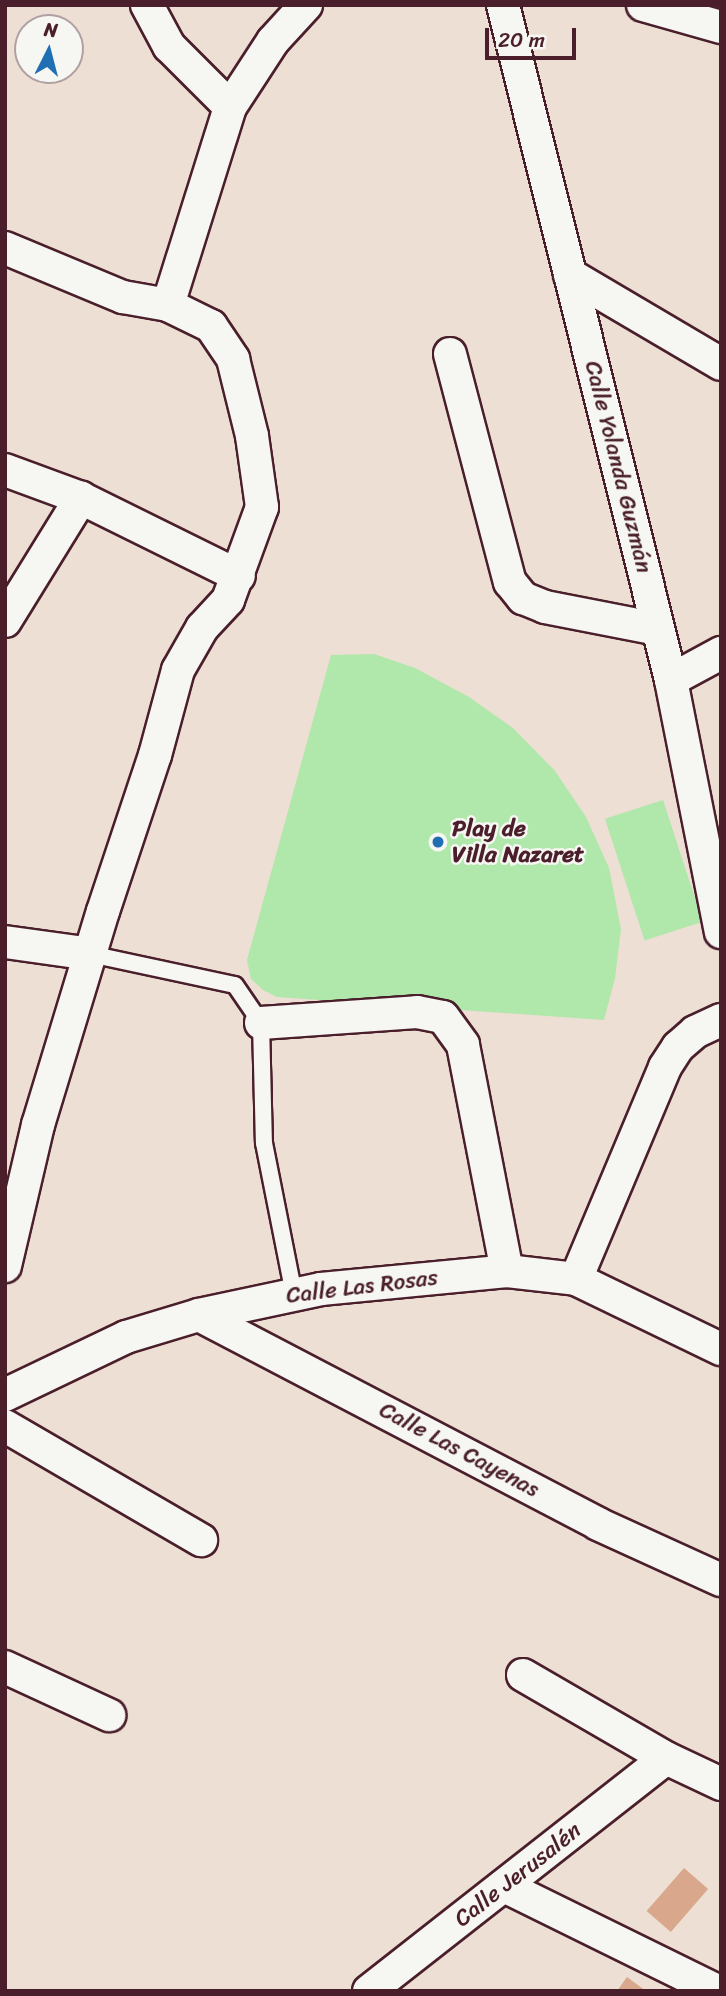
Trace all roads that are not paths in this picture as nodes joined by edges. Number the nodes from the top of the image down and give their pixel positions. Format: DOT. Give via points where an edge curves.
graph roads {
  1 [pos="147,5"];
  2 [pos="306,5"];
  3 [pos="503,5"];
  4 [pos="643,5"];
  5 [pos="721,27"];
  6 [pos="230,107"];
  7 [pos="5,248"];
  8 [pos="570,275"];
  9 [pos="169,304"];
  10 [pos="450,354"];
  11 [pos="721,364"];
  12 [pos="5,470"];
  13 [pos="81,498"];
  14 [pos="239,576"];
  15 [pos="5,621"];
  16 [pos="658,628"];
  17 [pos="721,653"];
  18 [pos="671,680"];
  19 [pos="721,932"];
  20 [pos="5,942"];
  21 [pos="90,954"];
  22 [pos="721,1020"];
  23 [pos="261,1023"];
  24 [pos="38,1125"];
  25 [pos="5,1149"];
  26 [pos="5,1266"];
  27 [pos="508,1271"];
  28 [pos="576,1279"];
  29 [pos="294,1294"];
  30 [pos="199,1315"];
  31 [pos="721,1349"];
  32 [pos="5,1395"];
  33 [pos="5,1426"];
  34 [pos="201,1540"];
  35 [pos="721,1580"];
  36 [pos="5,1667"];
  37 [pos="523,1675"];
  38 [pos="110,1716"];
  39 [pos="666,1758"];
  40 [pos="721,1784"];
  41 [pos="504,1886"];
  42 [pos="369,1991"];
  43 [pos="717,1991"];
  1 -- 6 [label="street" via="169,46"];
  2 -- 6 [label="street" via="273,40"];
  3 -- 8 [label="street, Calle Yolanda Guzmán"];
  4 -- 5 [label="street"];
  6 -- 9 [label="street"];
  7 -- 9 [label="street" via="123,297"];
  8 -- 11 [label="street"];
  8 -- 16 [label="street, Calle Yolanda Guzmán"];
  9 -- 14 [label="street" via="211,326 233,359 252,436 262,507"];
  10 -- 16 [label="street" via="510,582 523,598 545,607"];
  12 -- 13 [label="street"];
  13 -- 14 [label="street"];
  13 -- 15 [label="street"];
  14 -- 21 [label="street" via="228,600 202,628 178,670"];
  16 -- 18 [label="street, Calle Yolanda Guzmán"];
  17 -- 18 [label="street"];
  18 -- 19 [label="street, Calle Yolanda Guzmán"];
  20 -- 21 [label="street"];
  21 -- 23 [label="lane" via="234,985"];
  21 -- 24 [label="street"];
  22 -- 28 [label="street" via="695,1032 665,1067"];
  23 -- 27 [label="street" via="417,1012 443,1017 463,1045"];
  23 -- 29 [label="lane" via="264,1143"];
  24 -- 25 [label="street"];
  24 -- 26 [label="street"];
  27 -- 28 [label="street, Calle Las Rosas"];
  27 -- 29 [label="street, Calle Las Rosas"];
  28 -- 31 [label="street, Calle Las Rosas"];
  29 -- 30 [label="street, Calle Las Rosas"];
  30 -- 32 [label="street, Calle Las Rosas" via="126,1337"];
  30 -- 35 [label="street, Calle Las Cayenas" via="598,1524"];
  33 -- 34 [label="street"];
  36 -- 38 [label="street"];
  37 -- 39 [label="street"];
  39 -- 40 [label="street"];
  39 -- 41 [label="street, Calle Jerusalén"];
  41 -- 42 [label="street, Calle Jerusalén"];
  41 -- 43 [label="street"];
}
